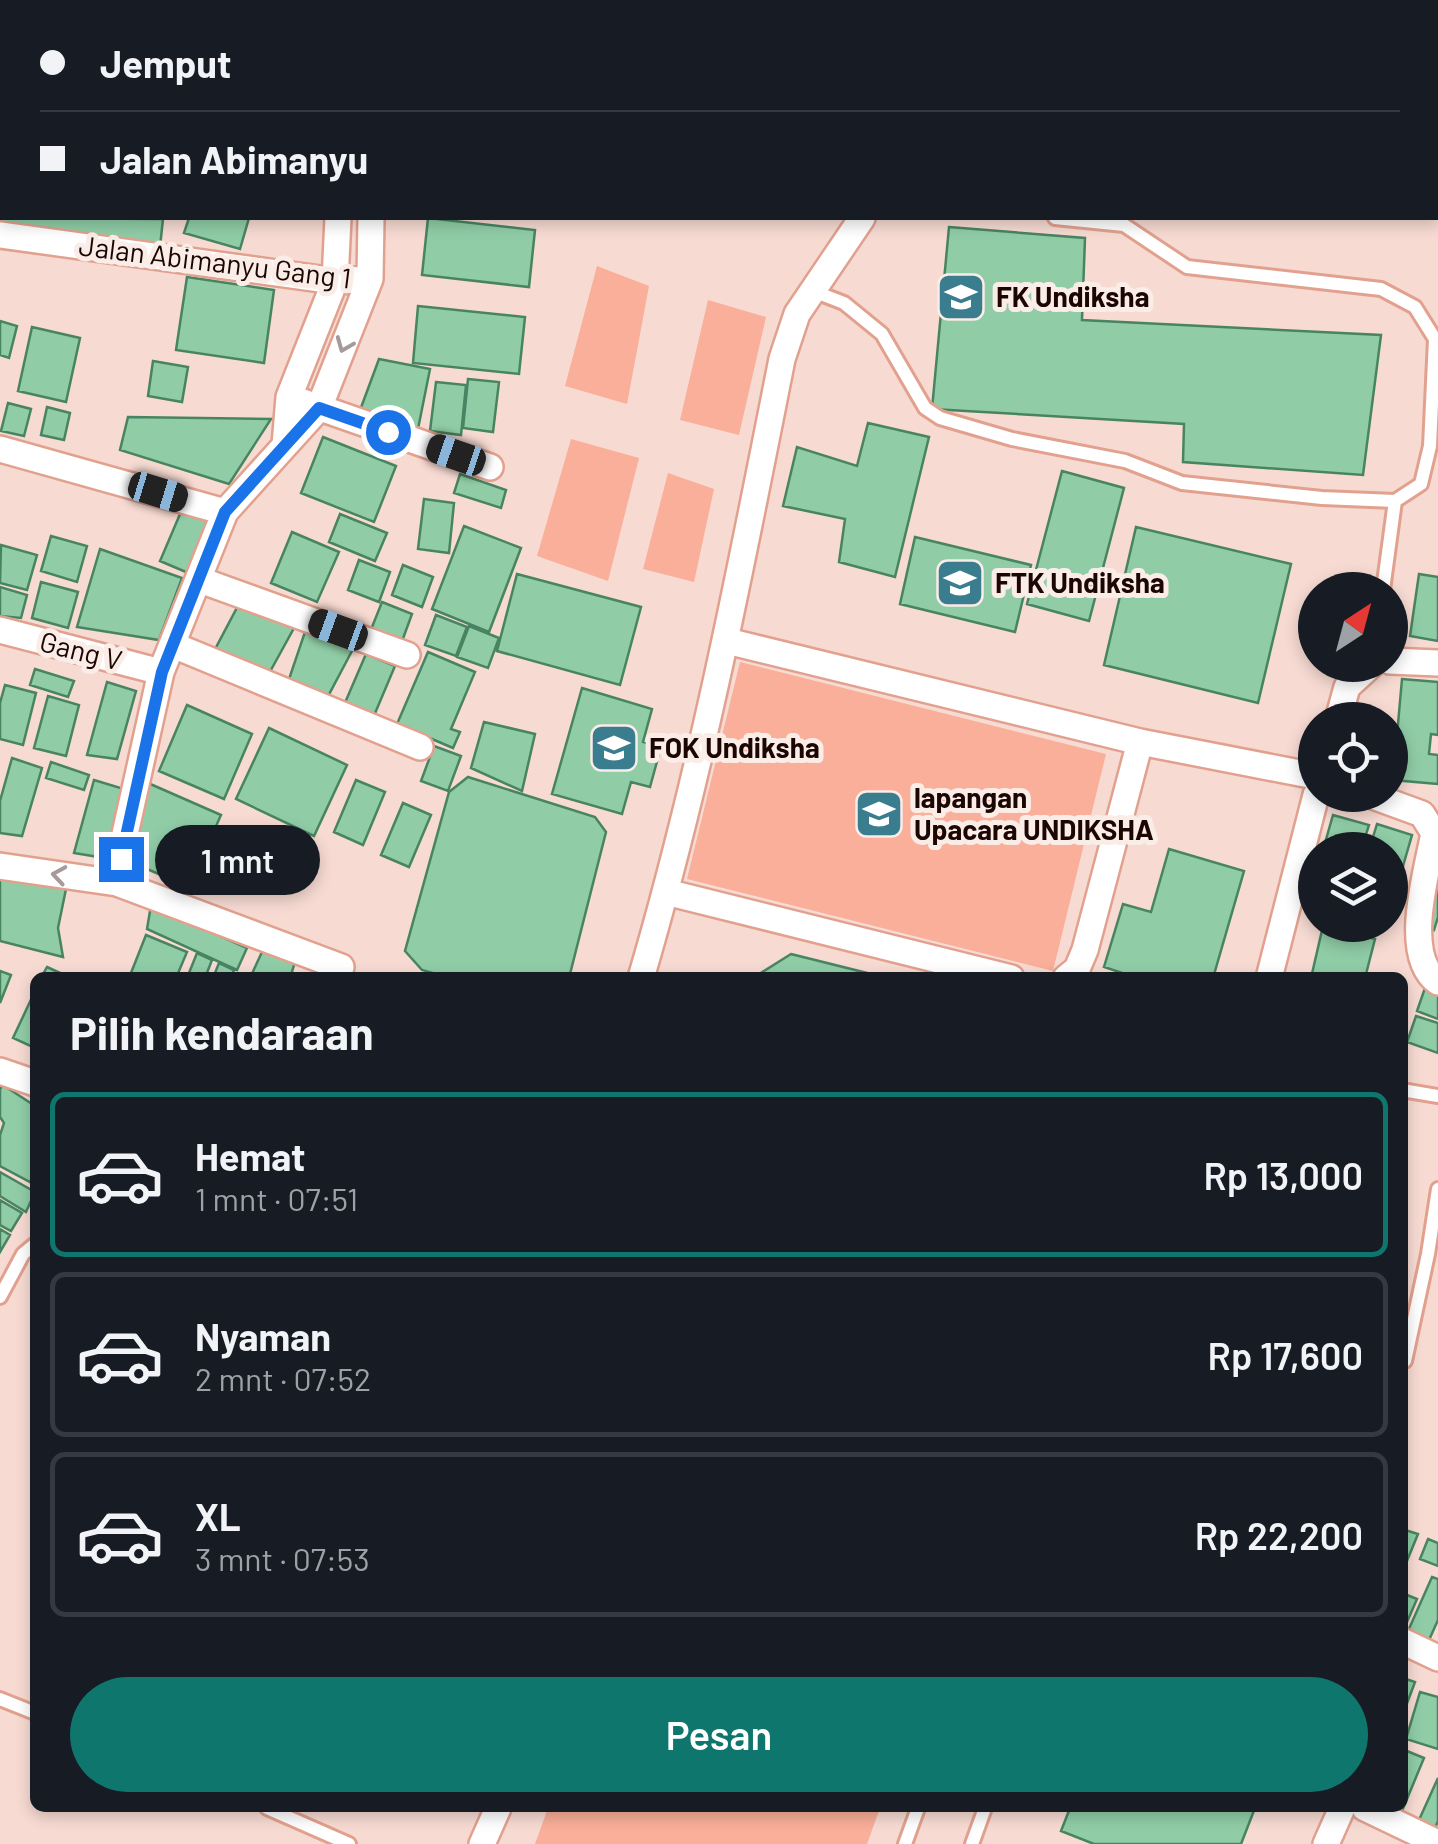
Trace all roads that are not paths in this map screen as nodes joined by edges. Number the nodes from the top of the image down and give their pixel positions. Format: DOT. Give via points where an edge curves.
graph roads {
  1 [pos="338,220"];
  2 [pos="371,220"];
  3 [pos="861,220"];
  4 [pos="1075,220"];
  5 [pos="0,235"];
  6 [pos="370,279"];
  7 [pos="336,281"];
  8 [pos="813,290"];
  9 [pos="289,398"];
  10 [pos="319,408"];
  11 [pos="285,445"];
  12 [pos="0,449"];
  13 [pos="490,467"];
  14 [pos="1395,501"];
  15 [pos="225,512"];
  16 [pos="1385,572"];
  17 [pos="200,580"];
  18 [pos="0,630"];
  19 [pos="727,641"];
  20 [pos="173,645"];
  21 [pos="406,655"];
  22 [pos="1408,662"];
  23 [pos="1438,663"];
  24 [pos="162,672"];
  25 [pos="1140,742"];
  26 [pos="420,747"];
  27 [pos="1298,773"];
  28 [pos="1408,809"];
  29 [pos="1312,812"];
  30 [pos="0,866"];
  31 [pos="118,884"];
  32 [pos="666,892"];
  33 [pos="341,967"];
  34 [pos="643,972"];
  35 [pos="987,972"];
  36 [pos="1073,972"];
  37 [pos="1271,972"];
  38 [pos="1438,982"];
  39 [pos="0,1071"];
  40 [pos="30,1081"];
  41 [pos="1408,1091"];
  42 [pos="1438,1096"];
  43 [pos="1438,1189"];
  44 [pos="30,1248"];
  45 [pos="1433,1255"];
  46 [pos="0,1297"];
  47 [pos="1408,1353"];
  48 [pos="1408,1644"];
  49 [pos="1438,1658"];
  50 [pos="0,1698"];
  51 [pos="30,1711"];
  52 [pos="276,1812"];
  53 [pos="496,1812"];
  54 [pos="917,1812"];
  55 [pos="984,1812"];
  56 [pos="1340,1812"];
  57 [pos="1372,1812"];
  58 [pos="1438,1843"];
  59 [pos="349,1844"];
  60 [pos="482,1844"];
  61 [pos="906,1844"];
  62 [pos="972,1844"];
  63 [pos="1326,1844"];
  1 -- 7 [label="street"];
  2 -- 6 [label="street"];
  3 -- 8 [label="street"];
  4 -- 14 [label="lane" via="1124,225 1187,267 1381,289 1416,307 1436,339 1430,446 1421,484"];
  5 -- 7 [label="street, Jalan Abimanyu Gang 1"];
  6 -- 7 [label="street, Jalan Abimanyu Gang 1"];
  6 -- 10 [label="street, one-way"];
  7 -- 9 [label="street"];
  8 -- 14 [label="lane" via="844,303 882,334 925,408 940,418 1182,482"];
  8 -- 19 [label="street" via="782,359"];
  9 -- 10 [label="street"];
  9 -- 11 [label="street"];
  10 -- 11 [label="street"];
  10 -- 13 [label="street"];
  11 -- 15 [label="street"];
  12 -- 15 [label="street"];
  14 -- 16 [label="lane"];
  15 -- 17 [label="street"];
  17 -- 20 [label="street"];
  17 -- 21 [label="street"];
  18 -- 24 [label="street, Gang V"];
  19 -- 25 [label="street"];
  19 -- 32 [label="street"];
  20 -- 24 [label="street"];
  20 -- 26 [label="street"];
  22 -- 23 [label="street"];
  24 -- 31 [label="street"];
  25 -- 27 [label="street"];
  25 -- 36 [label="street" via="1086,950"];
  28 -- 38 [label="street" via="1422,814 1434,833 1418,911 1422,961"];
  29 -- 37 [label="street"];
  31 -- 30 [label="street, one-way"];
  31 -- 33 [label="street"];
  32 -- 34 [label="street"];
  32 -- 35 [label="street"];
  39 -- 40 [label="street"];
  41 -- 42 [label="lane"];
  43 -- 45 [label="lane"];
  44 -- 46 [label="lane"];
  45 -- 47 [label="lane"];
  48 -- 49 [label="street"];
  50 -- 51 [label="lane"];
  52 -- 59 [label="lane"];
  53 -- 60 [label="street"];
  54 -- 61 [label="lane"];
  55 -- 62 [label="lane"];
  56 -- 63 [label="street"];
  57 -- 58 [label="street"];
}
